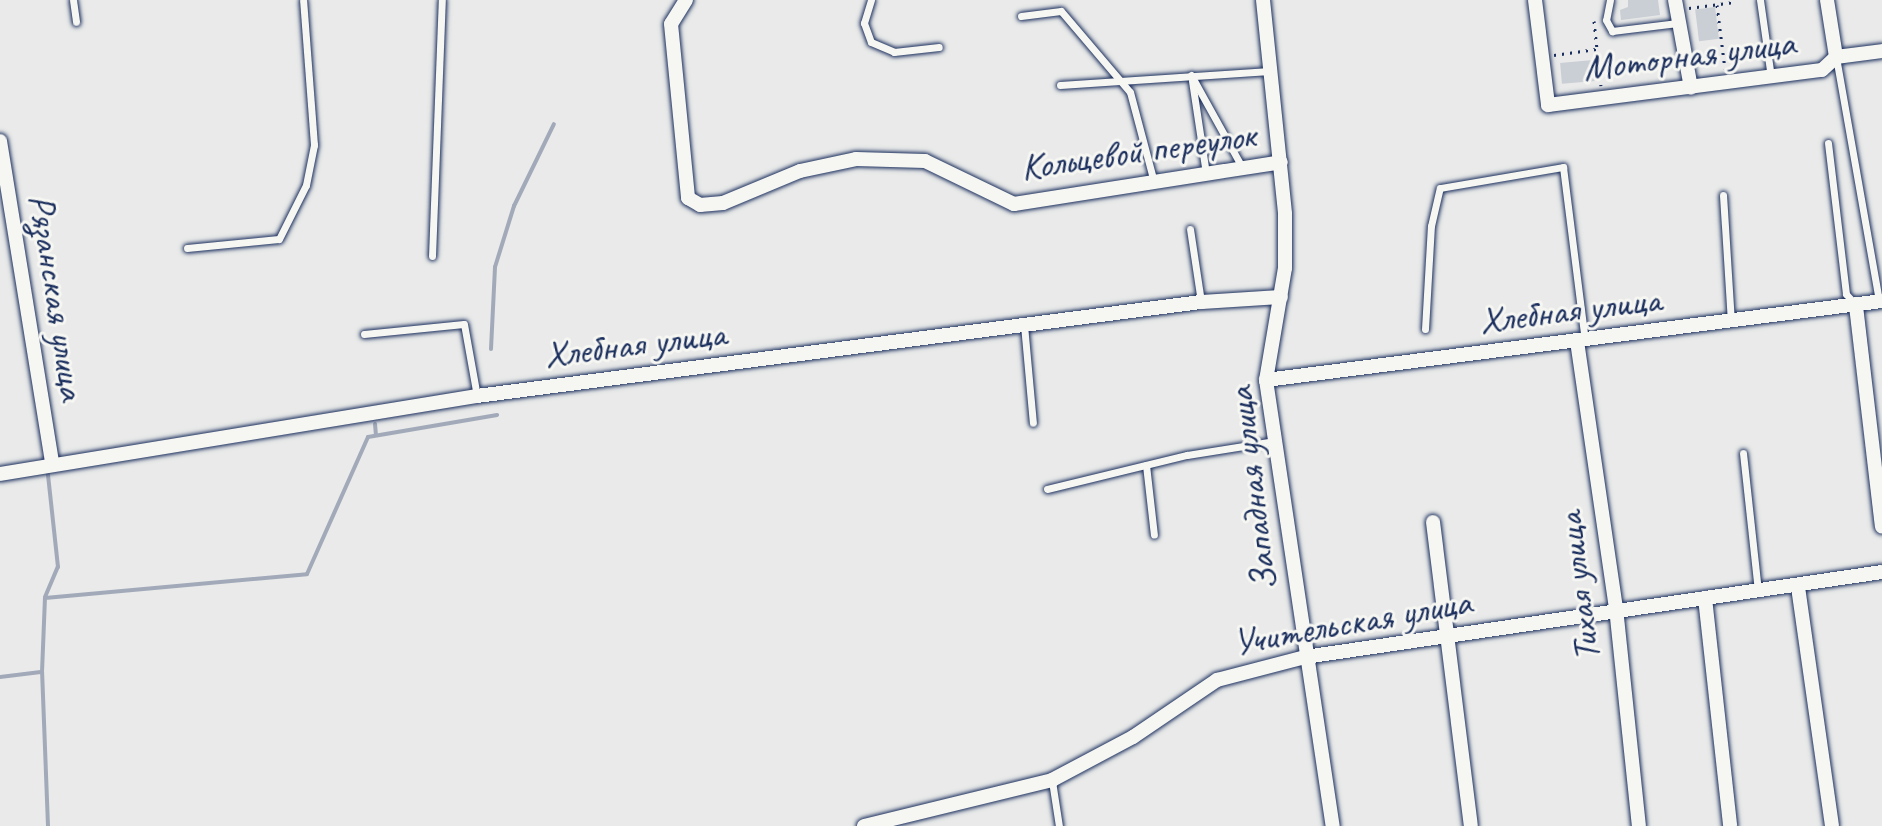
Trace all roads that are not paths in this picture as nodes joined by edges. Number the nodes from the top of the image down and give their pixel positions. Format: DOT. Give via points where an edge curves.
graph roads {
  1 [pos="73,0"];
  2 [pos="303,0"];
  3 [pos="442,0"];
  4 [pos="686,0"];
  5 [pos="1263,0"];
  6 [pos="1535,0"];
  7 [pos="1610,0"];
  8 [pos="1760,0"];
  9 [pos="1827,0"];
  10 [pos="869,1"];
  11 [pos="1680,4"];
  12 [pos="1021,16"];
  13 [pos="76,22"];
  14 [pos="1678,23"];
  15 [pos="939,47"];
  16 [pos="1882,51"];
  17 [pos="1836,57"];
  18 [pos="1272,71"];
  19 [pos="1191,75"];
  20 [pos="1771,77"];
  21 [pos="1123,83"];
  22 [pos="1060,85"];
  23 [pos="1691,88"];
  24 [pos="0,141"];
  25 [pos="1828,143"];
  26 [pos="1281,162"];
  27 [pos="1243,168"];
  28 [pos="1206,174"];
  29 [pos="1154,182"];
  30 [pos="1723,195"];
  31 [pos="1190,229"];
  32 [pos="187,248"];
  33 [pos="8,255"];
  34 [pos="432,256"];
  35 [pos="1281,297"];
  36 [pos="1880,301"];
  37 [pos="1201,302"];
  38 [pos="1856,306"];
  39 [pos="1732,322"];
  40 [pos="1024,325"];
  41 [pos="1425,329"];
  42 [pos="364,334"];
  43 [pos="1581,341"];
  44 [pos="1266,380"];
  45 [pos="477,396"];
  46 [pos="1033,423"];
  47 [pos="1275,441"];
  48 [pos="1743,453"];
  49 [pos="52,463"];
  50 [pos="1146,465"];
  51 [pos="0,474"];
  52 [pos="1047,489"];
  53 [pos="1433,522"];
  54 [pos="1882,526"];
  55 [pos="1154,535"];
  56 [pos="1882,572"];
  57 [pos="1798,587"];
  58 [pos="1758,591"];
  59 [pos="1705,598"];
  60 [pos="1616,608"];
  61 [pos="1445,637"];
  62 [pos="1305,657"];
  63 [pos="1052,780"];
  64 [pos="864,826"];
  65 [pos="1059,826"];
  66 [pos="1333,826"];
  67 [pos="1471,826"];
  68 [pos="1639,826"];
  69 [pos="1730,826"];
  70 [pos="1832,826"];
  1 -- 13 [label="lane"];
  2 -- 32 [label="lane" via="314,145 306,185 279,239"];
  3 -- 34 [label="lane"];
  4 -- 29 [label="street, Кольцевой переулок" via="671,24 688,198 700,205 723,203 800,171 896,156 925,161 1014,204"];
  5 -- 18 [label="street, Западная улица"];
  6 -- 23 [label="street, Моторная улица" via="1548,105"];
  7 -- 14 [label="lane" via="1606,20 1612,31"];
  8 -- 20 [label="lane"];
  9 -- 17 [label="street"];
  10 -- 15 [label="lane" via="864,23 871,42 894,52"];
  11 -- 14 [label="street"];
  12 -- 21 [label="lane" via="1061,11"];
  14 -- 23 [label="street"];
  16 -- 17 [label="street, Моторная улица"];
  17 -- 20 [label="street, Моторная улица" via="1822,70"];
  17 -- 36 [label="lane"];
  18 -- 19 [label="lane"];
  18 -- 26 [label="street, Западная улица"];
  19 -- 21 [label="lane"];
  19 -- 27 [label="lane"];
  19 -- 28 [label="lane"];
  20 -- 23 [label="street, Моторная улица"];
  21 -- 22 [label="lane"];
  21 -- 29 [label="lane"];
  24 -- 33 [label="street, Рязанская улица"];
  25 -- 38 [label="lane" via="1846,294"];
  26 -- 27 [label="street, Кольцевой переулок"];
  26 -- 35 [label="street, Западная улица"];
  27 -- 28 [label="street, Кольцевой переулок"];
  28 -- 29 [label="street, Кольцевой переулок"];
  30 -- 39 [label="lane"];
  31 -- 37 [label="lane"];
  33 -- 49 [label="street, Рязанская улица"];
  35 -- 37 [label="street, Хлебная улица"];
  35 -- 44 [label="street, Западная улица"];
  36 -- 38 [label="street, Хлебная улица"];
  37 -- 40 [label="street, Хлебная улица"];
  38 -- 39 [label="street, Хлебная улица"];
  38 -- 54 [label="street"];
  39 -- 43 [label="street, Хлебная улица"];
  40 -- 45 [label="street, Хлебная улица"];
  40 -- 46 [label="lane"];
  41 -- 43 [label="lane" via="1431,226 1440,188 1563,167"];
  42 -- 45 [label="lane" via="464,324"];
  43 -- 44 [label="street, Хлебная улица"];
  43 -- 60 [label="street, Тихая улица"];
  44 -- 47 [label="street, Западная улица"];
  45 -- 49 [label="street, Хлебная улица"];
  47 -- 50 [label="lane"];
  47 -- 62 [label="street, Западная улица"];
  48 -- 58 [label="lane"];
  49 -- 51 [label="street, Хлебная улица"];
  50 -- 52 [label="lane"];
  50 -- 55 [label="lane"];
  53 -- 61 [label="street"];
  56 -- 57 [label="street, Учительская улица"];
  57 -- 58 [label="street, Учительская улица"];
  57 -- 70 [label="street"];
  58 -- 59 [label="street, Учительская улица"];
  59 -- 60 [label="street, Учительская улица"];
  59 -- 69 [label="street"];
  60 -- 61 [label="street, Учительская улица"];
  60 -- 68 [label="street, Тихая улица"];
  61 -- 62 [label="street, Учительская улица"];
  61 -- 67 [label="street"];
  62 -- 63 [label="street, Учительская улица" via="1217,680 1133,737"];
  62 -- 66 [label="street, Западная улица"];
  63 -- 64 [label="street, Учительская улица"];
  63 -- 65 [label="lane"];
}
